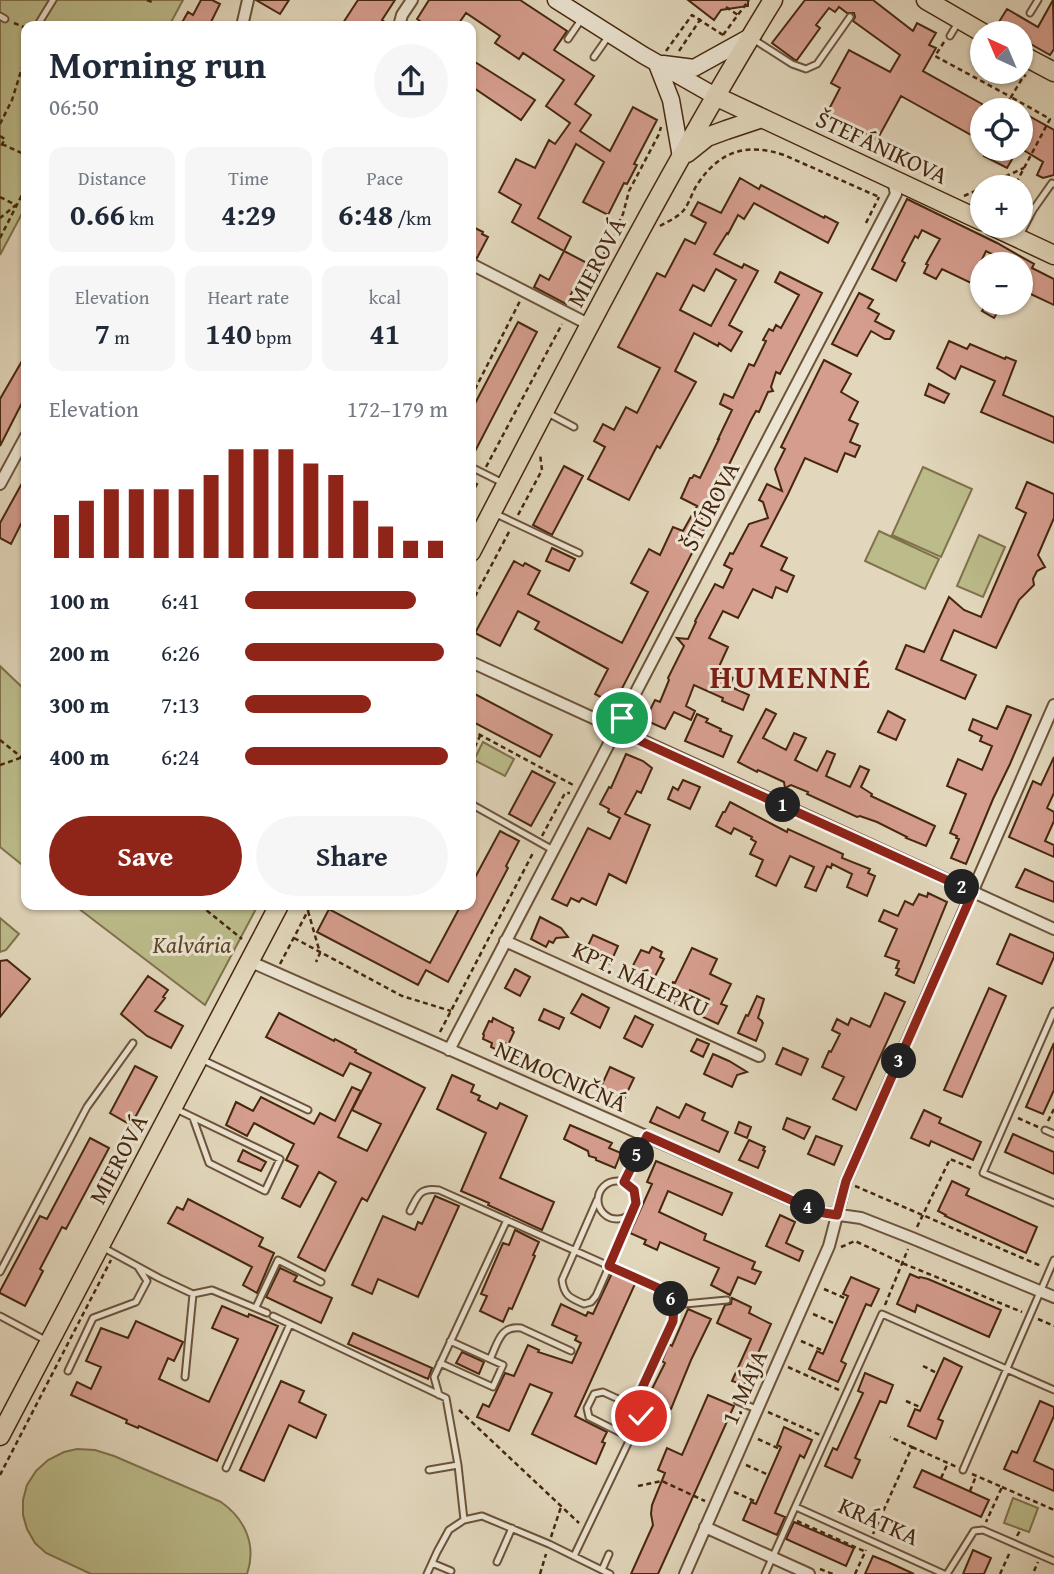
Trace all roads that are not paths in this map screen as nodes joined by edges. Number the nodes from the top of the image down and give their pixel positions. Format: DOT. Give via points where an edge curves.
graph roads {
  1 [pos="53,0"];
  2 [pos="248,0"];
  3 [pos="412,0"];
  4 [pos="556,0"];
  5 [pos="773,0"];
  6 [pos="1038,0"];
  7 [pos="937,3"];
  8 [pos="1030,13"];
  9 [pos="582,17"];
  10 [pos="850,17"];
  11 [pos="959,20"];
  12 [pos="40,21"];
  13 [pos="243,21"];
  14 [pos="400,21"];
  15 [pos="970,26"];
  16 [pos="610,35"];
  17 [pos="950,36"];
  18 [pos="750,37"];
  19 [pos="568,39"];
  20 [pos="594,57"];
  21 [pos="660,59"];
  22 [pos="1033,61"];
  23 [pos="1054,72"];
  24 [pos="715,96"];
  25 [pos="762,118"];
  26 [pos="681,157"];
  27 [pos="1054,184"];
  28 [pos="895,187"];
  29 [pos="1033,210"];
  30 [pos="970,216"];
  31 [pos="1018,238"];
  32 [pos="1054,255"];
  33 [pos="476,267"];
  34 [pos="590,325"];
  35 [pos="543,410"];
  36 [pos="574,427"];
  37 [pos="21,445"];
  38 [pos="476,470"];
  39 [pos="0,484"];
  40 [pos="506,484"];
  41 [pos="492,512"];
  42 [pos="476,542"];
  43 [pos="579,552"];
  44 [pos="476,664"];
  45 [pos="1054,705"];
  46 [pos="616,730"];
  47 [pos="476,807"];
  48 [pos="553,850"];
  49 [pos="973,892"];
  50 [pos="276,910"];
  51 [pos="1054,929"];
  52 [pos="505,941"];
  53 [pos="249,961"];
  54 [pos="1054,1012"];
  55 [pos="133,1043"];
  56 [pos="449,1050"];
  57 [pos="759,1056"];
  58 [pos="199,1058"];
  59 [pos="173,1108"];
  60 [pos="308,1110"];
  61 [pos="192,1118"];
  62 [pos="1045,1130"];
  63 [pos="1054,1134"];
  64 [pos="647,1136"];
  65 [pos="624,1182"];
  66 [pos="597,1200"];
  67 [pos="1054,1203"];
  68 [pos="634,1210"];
  69 [pos="410,1211"];
  70 [pos="837,1215"];
  71 [pos="507,1220"];
  72 [pos="101,1246"];
  73 [pos="575,1251"];
  74 [pos="1054,1260"];
  75 [pos="136,1265"];
  76 [pos="609,1266"];
  77 [pos="0,1272"];
  78 [pos="321,1282"];
  79 [pos="1041,1290"];
  80 [pos="193,1294"];
  81 [pos="1054,1297"];
  82 [pos="727,1300"];
  83 [pos="674,1305"];
  84 [pos="256,1307"];
  85 [pos="0,1316"];
  86 [pos="290,1324"];
  87 [pos="450,1341"];
  88 [pos="50,1342"];
  89 [pos="571,1351"];
  90 [pos="490,1359"];
  91 [pos="440,1363"];
  92 [pos="1008,1370"];
  93 [pos="68,1371"];
  94 [pos="185,1377"];
  95 [pos="1054,1390"];
  96 [pos="439,1395"];
  97 [pos="737,1401"];
  98 [pos="639,1409"];
  99 [pos="761,1410"];
  100 [pos="0,1436"];
  101 [pos="631,1438"];
  102 [pos="458,1465"];
  103 [pos="226,1468"];
  104 [pos="429,1470"];
  105 [pos="963,1470"];
  106 [pos="796,1507"];
  107 [pos="464,1520"];
  108 [pos="705,1527"];
  109 [pos="512,1528"];
  110 [pos="609,1555"];
  111 [pos="574,1556"];
  112 [pos="772,1558"];
  113 [pos="1054,1561"];
  114 [pos="497,1562"];
  115 [pos="432,1563"];
  116 [pos="602,1570"];
  117 [pos="451,1571"];
  118 [pos="427,1574"];
  119 [pos="610,1574"];
  120 [pos="685,1574"];
  121 [pos="765,1574"];
  122 [pos="809,1574"];
  123 [pos="945,1574"];
  1 -- 12 [label="lane"];
  2 -- 13 [label="street"];
  3 -- 14 [label="street"];
  4 -- 9 [label="street"];
  5 -- 18 [label="main road, MIEROVÁ"];
  6 -- 8 [label="lane"];
  7 -- 11 [label="main road"];
  9 -- 16 [label="street"];
  9 -- 19 [label="lane"];
  10 -- 18 [label="lane" via="817,64 806,69"];
  11 -- 15 [label="main road"];
  11 -- 17 [label="lane"];
  16 -- 20 [label="lane"];
  16 -- 21 [label="street"];
  18 -- 21 [label="street" via="694,68"];
  18 -- 24 [label="main road, MIEROVÁ"];
  21 -- 24 [label="street"];
  21 -- 26 [label="street"];
  22 -- 23 [label="main road"];
  24 -- 25 [label="main road, ŠTEFÁNIKOVA"];
  24 -- 26 [label="main road, MIEROVÁ"];
  25 -- 26 [label="main road" via="707,137"];
  25 -- 28 [label="main road, ŠTEFÁNIKOVA"];
  26 -- 34 [label="main road, MIEROVÁ"];
  27 -- 29 [label="lane"];
  28 -- 30 [label="main road, ŠTEFÁNIKOVA"];
  28 -- 46 [label="street, ŠTÚROVA"];
  31 -- 32 [label="main road"];
  33 -- 34 [label="street"];
  34 -- 35 [label="main road, MIEROVÁ"];
  35 -- 36 [label="lane"];
  35 -- 40 [label="main road, MIEROVÁ"];
  37 -- 39 [label="street"];
  38 -- 40 [label="lane"];
  40 -- 41 [label="main road, MIEROVÁ"];
  41 -- 42 [label="main road, MIEROVÁ"];
  41 -- 43 [label="lane"];
  44 -- 46 [label="street"];
  45 -- 49 [label="street, 1. MÁJA"];
  46 -- 48 [label="street, ŠTÚROVA"];
  46 -- 49 [label="street"];
  47 -- 48 [label="lane"];
  48 -- 52 [label="street, ŠTÚROVA"];
  49 -- 51 [label="street"];
  49 -- 70 [label="street, 1. MÁJA" via="846,1181"];
  50 -- 53 [label="main road, MIEROVÁ"];
  52 -- 56 [label="street, ŠTÚROVA"];
  52 -- 57 [label="street, KPT. NÁLEPKU"];
  53 -- 56 [label="street, NEMOCNIČNÁ"];
  53 -- 58 [label="main road, MIEROVÁ"];
  54 -- 67 [label="lane" via="983,1172"];
  55 -- 77 [label="lane" via="87,1107"];
  56 -- 64 [label="street, NEMOCNIČNÁ"];
  58 -- 59 [label="main road, MIEROVÁ"];
  58 -- 60 [label="lane"];
  59 -- 61 [label="lane"];
  59 -- 72 [label="main road, MIEROVÁ"];
  61 -- 61 [label="lane" via="209,1163 265,1191 280,1159"];
  62 -- 63 [label="lane"];
  64 -- 65 [label="lane"];
  64 -- 70 [label="street, NEMOCNIČNÁ" via="818,1212"];
  65 -- 66 [label="lane" via="606,1184"];
  65 -- 68 [label="lane" via="634,1190"];
  66 -- 68 [label="lane" via="611,1219 624,1218"];
  66 -- 73 [label="lane"];
  68 -- 76 [label="lane"];
  69 -- 71 [label="lane" via="418,1195 428,1188"];
  70 -- 79 [label="street, NEMOCNIČNÁ" via="861,1218"];
  70 -- 99 [label="street, 1. MÁJA" via="829,1246"];
  71 -- 73 [label="lane"];
  71 -- 87 [label="lane"];
  72 -- 75 [label="lane"];
  72 -- 88 [label="main road, MIEROVÁ"];
  73 -- 76 [label="lane"];
  73 -- 76 [label="lane" via="562,1280 570,1299 591,1302"];
  74 -- 79 [label="lane"];
  75 -- 80 [label="lane"];
  75 -- 93 [label="lane" via="147,1280 136,1302 93,1318"];
  76 -- 83 [label="lane" via="665,1291"];
  78 -- 84 [label="lane" via="278,1260"];
  79 -- 81 [label="street, NEMOCNIČNÁ"];
  79 -- 92 [label="lane"];
  80 -- 84 [label="lane" via="212,1290"];
  80 -- 94 [label="lane"];
  82 -- 83 [label="lane"];
  83 -- 98 [label="lane" via="673,1321 637,1399"];
  84 -- 86 [label="lane"];
  85 -- 88 [label="lane"];
  86 -- 96 [label="lane"];
  86 -- 103 [label="lane"];
  87 -- 90 [label="lane"];
  87 -- 91 [label="lane"];
  88 -- 100 [label="main road, MIEROVÁ"];
  89 -- 90 [label="lane" via="515,1328 502,1334"];
  90 -- 91 [label="lane" via="503,1365 493,1387"];
  91 -- 96 [label="lane" via="433,1377"];
  92 -- 95 [label="lane"];
  92 -- 105 [label="lane"];
  92 -- 106 [label="lane" via="881,1314"];
  96 -- 102 [label="lane" via="446,1398"];
  97 -- 99 [label="lane"];
  98 -- 101 [label="lane" via="641,1416"];
  98 -- 101 [label="lane" via="603,1392 594,1394 587,1408 589,1417"];
  99 -- 108 [label="street, 1. MÁJA"];
  101 -- 111 [label="lane"];
  102 -- 104 [label="lane"];
  102 -- 107 [label="lane"];
  106 -- 112 [label="lane"];
  106 -- 123 [label="lane, KRÁTKA"];
  107 -- 109 [label="lane" via="482,1517"];
  107 -- 115 [label="lane" via="449,1530"];
  108 -- 112 [label="street"];
  108 -- 120 [label="street, 1. MÁJA"];
  109 -- 111 [label="lane"];
  109 -- 114 [label="lane"];
  110 -- 116 [label="lane"];
  111 -- 116 [label="lane"];
  112 -- 121 [label="lane"];
  112 -- 122 [label="street"];
  113 -- 123 [label="lane" via="983,1530 974,1531"];
  115 -- 117 [label="lane"];
  115 -- 118 [label="lane"];
  116 -- 119 [label="lane"];
}
